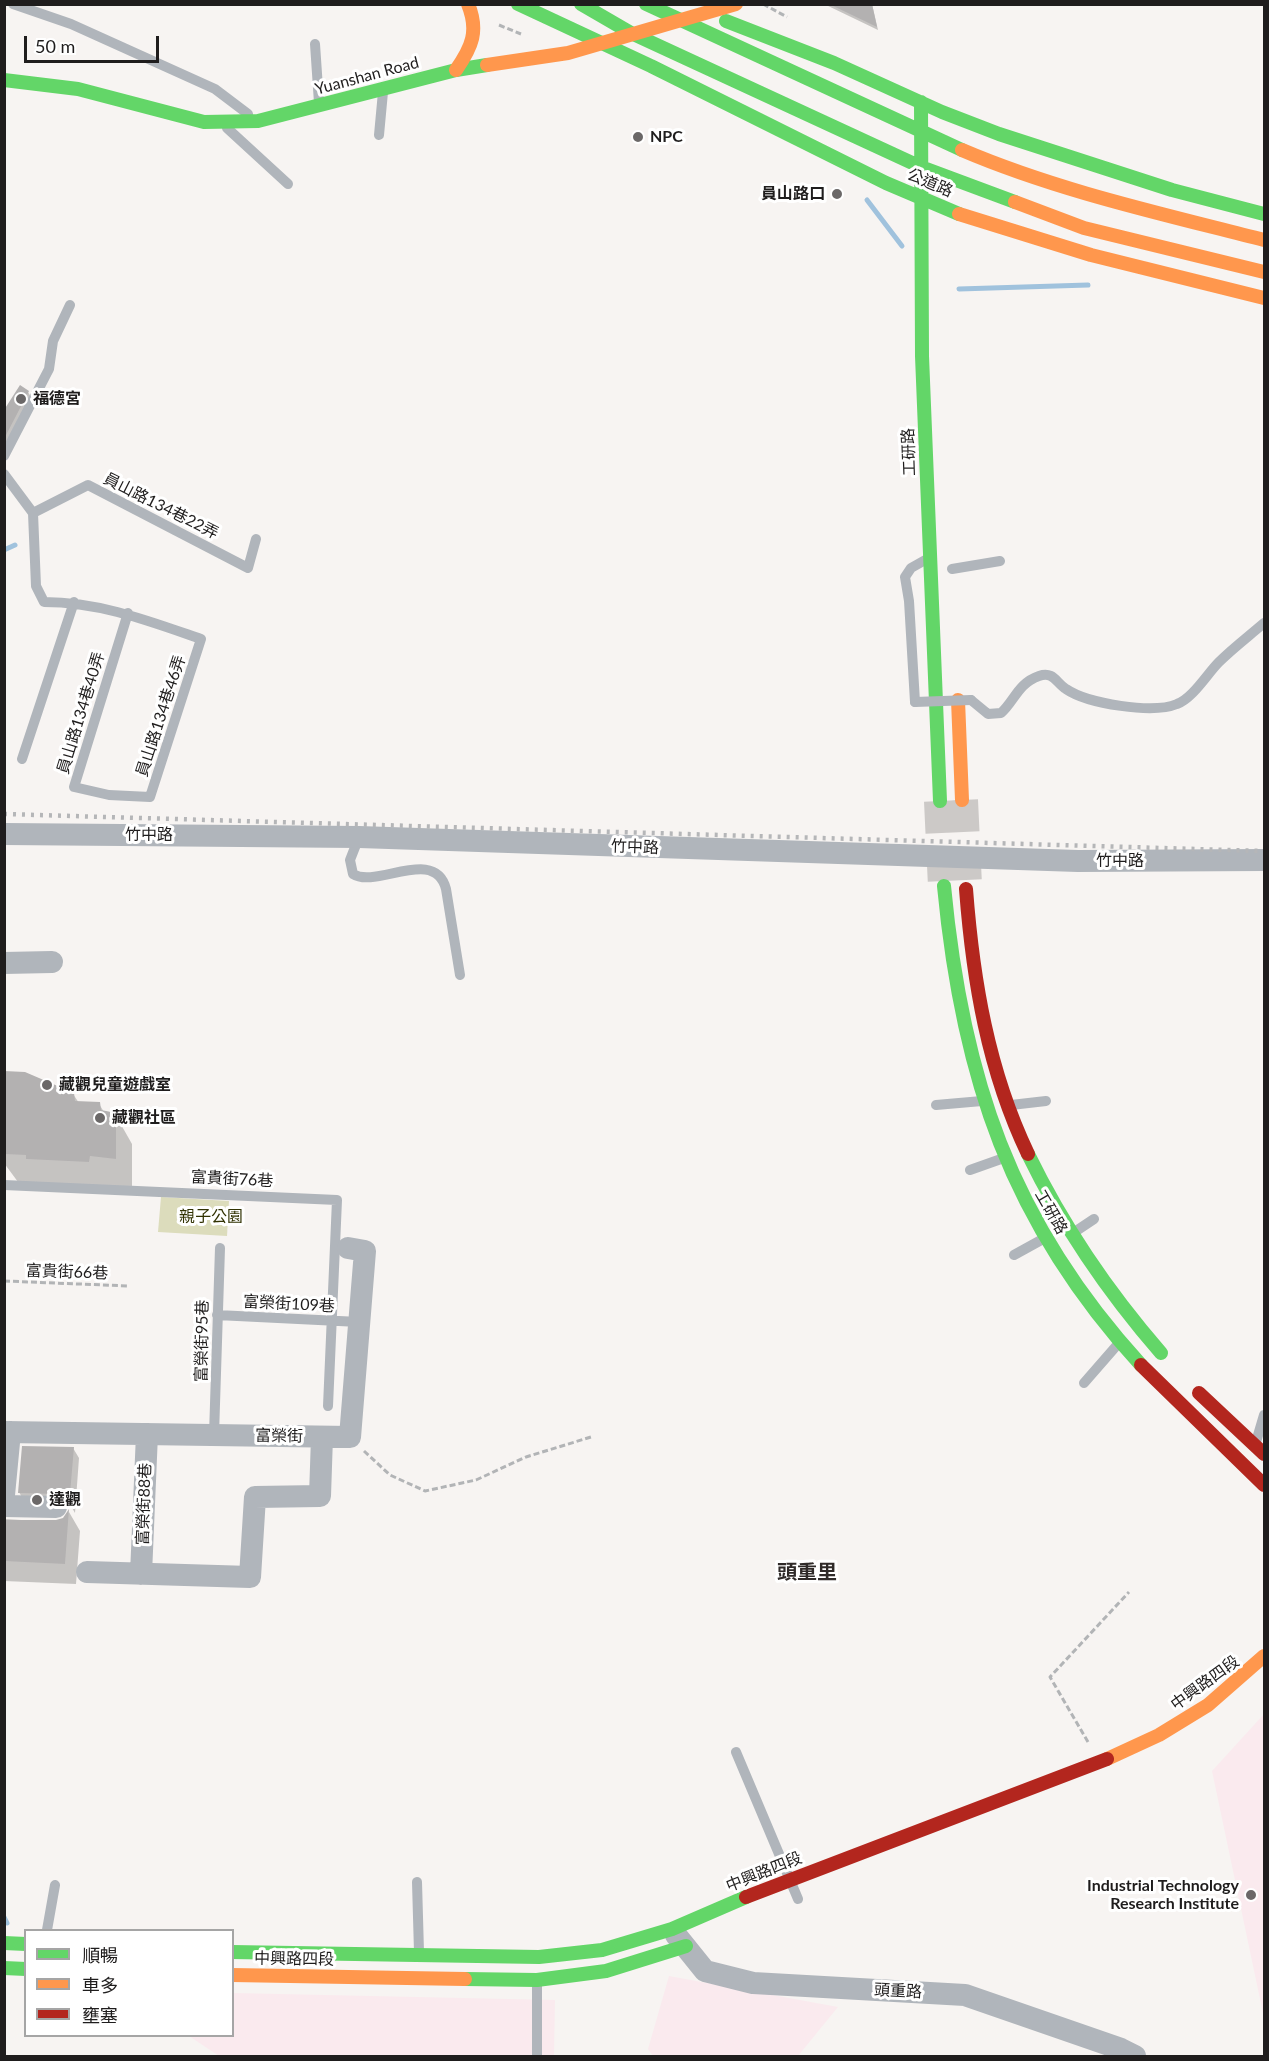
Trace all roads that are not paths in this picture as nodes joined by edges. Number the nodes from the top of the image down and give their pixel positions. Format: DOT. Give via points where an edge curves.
graph roads {
  1 [pos="13,4"];
  2 [pos="518,4"];
  3 [pos="581,4"];
  4 [pos="646,4"];
  5 [pos="689,4"];
  6 [pos="736,4"];
  7 [pos="597,8"];
  8 [pos="471,10"];
  9 [pos="707,14"];
  10 [pos="677,21"];
  11 [pos="631,33"];
  12 [pos="604,42"];
  13 [pos="315,44"];
  14 [pos="456,70"];
  15 [pos="4,80"];
  16 [pos="384,89"];
  17 [pos="921,102"];
  18 [pos="319,106"];
  19 [pos="942,112"];
  20 [pos="258,121"];
  21 [pos="220,122"];
  22 [pos="921,133"];
  23 [pos="379,135"];
  24 [pos="942,159"];
  25 [pos="921,167"];
  26 [pos="288,184"];
  27 [pos="921,199"];
  28 [pos="1207,199"];
  29 [pos="942,207"];
  30 [pos="1264,214"];
  31 [pos="942,223"];
  32 [pos="1199,224"];
  33 [pos="1264,240"];
  34 [pos="1264,272"];
  35 [pos="1264,298"];
  36 [pos="70,305"];
  37 [pos="4,456"];
  38 [pos="4,474"];
  39 [pos="33,513"];
  40 [pos="256,539"];
  41 [pos="930,557"];
  42 [pos="1000,561"];
  43 [pos="952,569"];
  44 [pos="74,602"];
  45 [pos="128,613"];
  46 [pos="1264,623"];
  47 [pos="957,685"];
  48 [pos="22,759"];
  49 [pos="109,795"];
  50 [pos="962,800"];
  51 [pos="940,801"];
  52 [pos="4,834"];
  53 [pos="359,837"];
  54 [pos="1264,860"];
  55 [pos="966,885"];
  56 [pos="944,886"];
  57 [pos="52,962"];
  58 [pos="4,963"];
  59 [pos="460,975"];
  60 [pos="982,1101"];
  61 [pos="1046,1101"];
  62 [pos="936,1105"];
  63 [pos="1008,1105"];
  64 [pos="1004,1158"];
  65 [pos="970,1170"];
  66 [pos="4,1185"];
  67 [pos="1094,1219"];
  68 [pos="1070,1234"];
  69 [pos="1046,1237"];
  70 [pos="220,1248"];
  71 [pos="342,1248"];
  72 [pos="1014,1255"];
  73 [pos="217,1315"];
  74 [pos="332,1321"];
  75 [pos="359,1322"];
  76 [pos="1120,1341"];
  77 [pos="1172,1365"];
  78 [pos="1187,1381"];
  79 [pos="1084,1383"];
  80 [pos="328,1406"];
  81 [pos="1264,1415"];
  82 [pos="7,1432"];
  83 [pos="147,1434"];
  84 [pos="214,1435"];
  85 [pos="322,1437"];
  86 [pos="1260,1450"];
  87 [pos="1264,1485"];
  88 [pos="4,1495"];
  89 [pos="4,1506"];
  90 [pos="56,1507"];
  91 [pos="87,1572"];
  92 [pos="141,1574"];
  93 [pos="1264,1656"];
  94 [pos="736,1752"];
  95 [pos="790,1879"];
  96 [pos="417,1882"];
  97 [pos="55,1885"];
  98 [pos="798,1899"];
  99 [pos="47,1929"];
  100 [pos="677,1938"];
  101 [pos="704,1938"];
  102 [pos="4,1943"];
  103 [pos="24,1944"];
  104 [pos="234,1952"];
  105 [pos="419,1956"];
  106 [pos="539,1957"];
  107 [pos="4,1968"];
  108 [pos="24,1969"];
  109 [pos="234,1975"];
  110 [pos="537,1980"];
  111 [pos="537,2056"];
  112 [pos="1135,2056"];
  1 -- 20 [label="lane" via="71,24 214,89"];
  2 -- 12 [label="street, 公道路"];
  3 -- 7 [label="street, 公道路"];
  4 -- 10 [label="street, 公道路"];
  5 -- 9 [label="street"];
  6 -- 9 [label="street, Yuanshan Road"];
  7 -- 11 [label="street, 公道路"];
  7 -- 12 [label="lane"];
  8 -- 14 [label="street" via="475,40"];
  9 -- 10 [label="street, Yuanshan Road"];
  9 -- 17 [label="street"];
  10 -- 11 [label="street, Yuanshan Road"];
  10 -- 22 [label="street, 公道路"];
  11 -- 12 [label="street, Yuanshan Road"];
  11 -- 25 [label="street, 公道路"];
  12 -- 14 [label="street, Yuanshan Road" via="568,53"];
  12 -- 27 [label="street, 公道路"];
  13 -- 18 [label="lane"];
  14 -- 16 [label="street, Yuanshan Road"];
  15 -- 21 [label="street, Yuanshan Road" via="78,89 204,122"];
  16 -- 18 [label="street, Yuanshan Road"];
  16 -- 23 [label="lane"];
  17 -- 19 [label="street"];
  17 -- 22 [label="street, 工研路"];
  18 -- 20 [label="street, Yuanshan Road"];
  19 -- 24 [label="street"];
  19 -- 28 [label="street"];
  20 -- 21 [label="street, Yuanshan Road"];
  21 -- 26 [label="lane"];
  22 -- 24 [label="street, 公道路"];
  22 -- 25 [label="street, 工研路"];
  24 -- 25 [label="street, 公道路"];
  24 -- 29 [label="street"];
  24 -- 32 [label="street, 公道路" via="1021,173"];
  24 -- 34 [label="street, 公道路" via="1084,228"];
  25 -- 27 [label="street, 工研路"];
  27 -- 29 [label="street, 公道路"];
  27 -- 41 [label="street, 工研路"];
  28 -- 30 [label="street"];
  28 -- 32 [label="street"];
  29 -- 31 [label="street"];
  29 -- 35 [label="street, 公道路" via="991,226"];
  32 -- 33 [label="street, 公道路"];
  36 -- 37 [label="lane" via="53,341 49,369"];
  38 -- 39 [label="lane"];
  39 -- 40 [label="lane, 員山路134巷22弄" via="88,485 248,568"];
  39 -- 44 [label="lane" via="36,586 44,602"];
  41 -- 46 [label="lane, bridge" via="911,568 905,577 915,702 972,700 988,714 1001,713 1017,691 1036,677 1047,675 1065,689 1086,697 1163,709 1181,703 1220,661"];
  41 -- 51 [label="street, 工研路"];
  42 -- 43 [label="lane"];
  44 -- 45 [label="lane"];
  44 -- 48 [label="lane"];
  45 -- 49 [label="lane, 員山路134巷40弄" via="74,787"];
  45 -- 49 [label="lane, 員山路134巷46弄" via="201,639 150,797"];
  47 -- 50 [label="street"];
  52 -- 53 [label="street, 竹中路"];
  53 -- 54 [label="street, 竹中路" via="1078,861"];
  53 -- 59 [label="lane" via="350,860 353,874 359,878 368,880 412,870 436,873 441,878"];
  55 -- 63 [label="street, 工研路" via="978,1002"];
  56 -- 60 [label="street, 工研路" via="957,1006"];
  57 -- 58 [label="street"];
  60 -- 62 [label="lane"];
  60 -- 64 [label="street, 工研路"];
  61 -- 63 [label="lane"];
  63 -- 68 [label="street, 工研路" via="1025,1151"];
  64 -- 65 [label="lane"];
  64 -- 69 [label="street, 工研路"];
  66 -- 71 [label="lane, 富貴街76巷" via="338,1200"];
  67 -- 68 [label="lane"];
  68 -- 77 [label="street, 工研路" via="1102,1283"];
  69 -- 72 [label="lane"];
  69 -- 76 [label="street, 工研路" via="1082,1295"];
  70 -- 73 [label="lane, 富榮街95巷"];
  71 -- 74 [label="lane, 富貴街76巷"];
  71 -- 75 [label="street" via="365,1251"];
  73 -- 74 [label="lane, 富榮街109巷"];
  73 -- 84 [label="lane, 富榮街95巷"];
  74 -- 75 [label="lane, 富榮街109巷"];
  74 -- 80 [label="lane, 富貴街76巷"];
  75 -- 85 [label="street, 富榮街" via="350,1437"];
  76 -- 79 [label="lane"];
  76 -- 87 [label="street, 工研路"];
  78 -- 86 [label="street"];
  81 -- 86 [label="lane"];
  82 -- 83 [label="street, 富榮街"];
  82 -- 88 [label="street"];
  83 -- 84 [label="street, 富榮街"];
  83 -- 92 [label="street, 富榮街88巷"];
  84 -- 85 [label="street, 富榮街"];
  85 -- 92 [label="street" via="320,1496 255,1497 250,1577"];
  89 -- 90 [label="street"];
  91 -- 92 [label="street"];
  93 -- 95 [label="street, 中興路四段" via="1208,1706 1159,1735 1100,1762"];
  94 -- 95 [label="lane"];
  95 -- 98 [label="lane"];
  95 -- 100 [label="street, 中興路四段"];
  96 -- 105 [label="lane"];
  97 -- 99 [label="lane"];
  100 -- 101 [label="street, 中興路四段"];
  100 -- 106 [label="street, 中興路四段"];
  100 -- 110 [label="street, 中興路四段" via="606,1971"];
  100 -- 112 [label="street, 頭重路" via="705,1971 753,1983 965,1995"];
  102 -- 103 [label="street"];
  104 -- 105 [label="street, 中興路四段"];
  105 -- 106 [label="street, 中興路四段"];
  106 -- 110 [label="lane"];
  107 -- 108 [label="street"];
  109 -- 110 [label="street, 中興路四段"];
  110 -- 111 [label="lane"];
}
